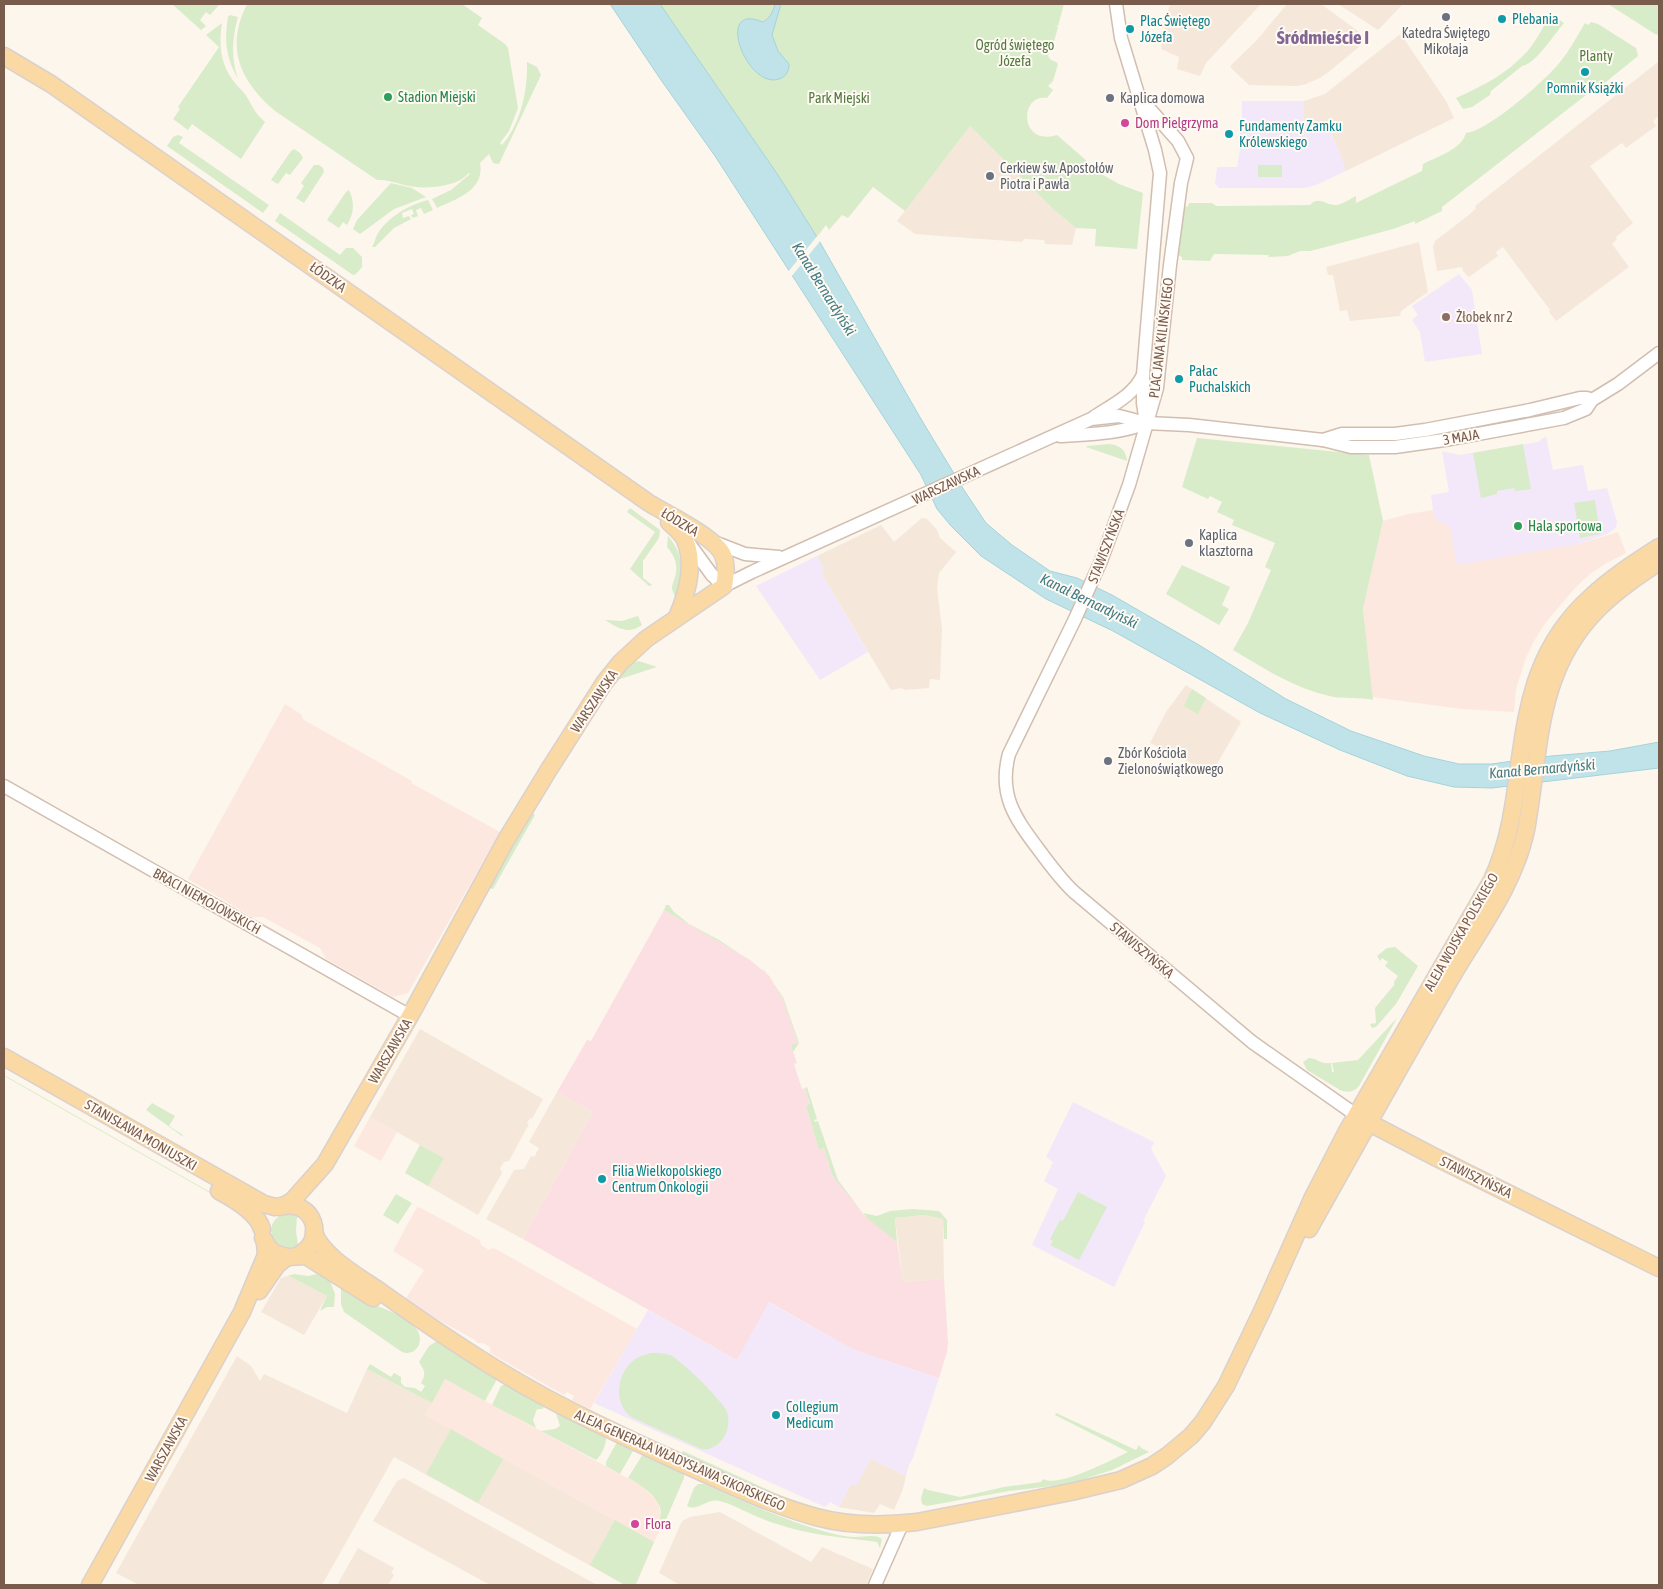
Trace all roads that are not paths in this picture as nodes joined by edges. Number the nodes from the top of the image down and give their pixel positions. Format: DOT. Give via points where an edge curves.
graph roads {
  1 [pos="1116,4"];
  2 [pos="4,56"];
  3 [pos="1139,97"];
  4 [pos="1659,353"];
  5 [pos="1142,375"];
  6 [pos="1091,419"];
  7 [pos="1146,423"];
  8 [pos="1050,437"];
  9 [pos="649,503"];
  10 [pos="685,538"];
  11 [pos="711,541"];
  12 [pos="1659,547"];
  13 [pos="784,557"];
  14 [pos="1659,562"];
  15 [pos="724,586"];
  16 [pos="676,617"];
  17 [pos="4,786"];
  18 [pos="410,1016"];
  19 [pos="4,1057"];
  20 [pos="4,1068"];
  21 [pos="1362,1119"];
  22 [pos="325,1164"];
  23 [pos="283,1206"];
  24 [pos="309,1215"];
  25 [pos="314,1232"];
  26 [pos="264,1236"];
  27 [pos="291,1256"];
  28 [pos="1659,1268"];
  29 [pos="242,1312"];
  30 [pos="419,1319"];
  31 [pos="902,1524"];
  32 [pos="90,1585"];
  33 [pos="876,1585"];
  1 -- 3 [label="street" via="1121,38"];
  2 -- 9 [label="main road, ŁÓDZKA" via="51,84"];
  3 -- 5 [label="street, PLAC JANA KILIŃSKIEGO" via="1160,173"];
  3 -- 7 [label="street, PLAC JANA KILIŃSKIEGO" via="1182,146 1187,158 1170,265 1158,382"];
  4 -- 7 [label="street, 3 MAJA" via="1592,400 1580,398 1405,433 1342,434 1323,440"];
  5 -- 6 [label="street" via="1126,396"];
  5 -- 7 [label="street, PLAC JANA KILIŃSKIEGO"];
  6 -- 7 [label="street, WARSZAWSKA" via="1119,416"];
  6 -- 8 [label="street, WARSZAWSKA"];
  7 -- 8 [label="street, WARSZAWSKA" via="1117,432"];
  7 -- 21 [label="street, STAWISZYŃSKA" via="1128,485 1097,569 1009,754 1005,781 1008,801 1051,866 1074,892 1252,1042"];
  8 -- 13 [label="street, WARSZAWSKA"];
  9 -- 10 [label="main road, ŁÓDZKA"];
  9 -- 11 [label="main road, ŁÓDZKA"];
  10 -- 15 [label="street"];
  10 -- 16 [label="main road" via="690,577"];
  11 -- 13 [label="street" via="744,554"];
  11 -- 15 [label="main road" via="720,550 724,561"];
  12 -- 21 [label="main road, ALEJA WOJSKA POLSKIEGO" via="1602,586 1569,620 1552,644 1529,701 1506,845 1492,880"];
  13 -- 15 [label="street, WARSZAWSKA"];
  14 -- 21 [label="main road, ALEJA WOJSKA POLSKIEGO" via="1611,597 1580,630 1565,652 1545,702 1531,801 1517,864 1453,975"];
  15 -- 16 [label="main road, WARSZAWSKA"];
  16 -- 18 [label="main road, WARSZAWSKA" via="634,648 604,684 506,840"];
  17 -- 18 [label="street, BRACI NIEMOJOWSKICH"];
  18 -- 22 [label="main road, WARSZAWSKA"];
  19 -- 23 [label="main road, STANISŁAWA MONIUSZKI" via="264,1204"];
  20 -- 26 [label="main road, STANISŁAWA MONIUSZKI" via="226,1195 257,1219"];
  21 -- 28 [label="main road, STAWISZYŃSKA"];
  21 -- 31 [label="main road, ALEJA GENERAŁA WŁADYSŁAWA SIKORSKIEGO" via="1226,1386 1203,1422 1180,1447 1136,1474 1099,1486"];
  22 -- 23 [label="main road, WARSZAWSKA"];
  22 -- 24 [label="main road, WARSZAWSKA" via="309,1203"];
  23 -- 24 [label="main road" via="299,1207"];
  23 -- 26 [label="main road" via="267,1217"];
  24 -- 25 [label="main road"];
  25 -- 27 [label="main road" via="304,1252"];
  25 -- 30 [label="main road, ALEJA GENERAŁA WŁADYSŁAWA SIKORSKIEGO" via="319,1243 334,1258"];
  26 -- 27 [label="main road" via="274,1253"];
  26 -- 29 [label="main road, WARSZAWSKA" via="266,1255"];
  27 -- 29 [label="main road, WARSZAWSKA" via="276,1265"];
  27 -- 30 [label="main road, ALEJA GENERAŁA WŁADYSŁAWA SIKORSKIEGO" via="306,1256 365,1294"];
  29 -- 32 [label="main road, WARSZAWSKA"];
  30 -- 31 [label="main road, ALEJA GENERAŁA WŁADYSŁAWA SIKORSKIEGO" via="544,1397 756,1496 835,1522"];
  31 -- 33 [label="street"];
}
